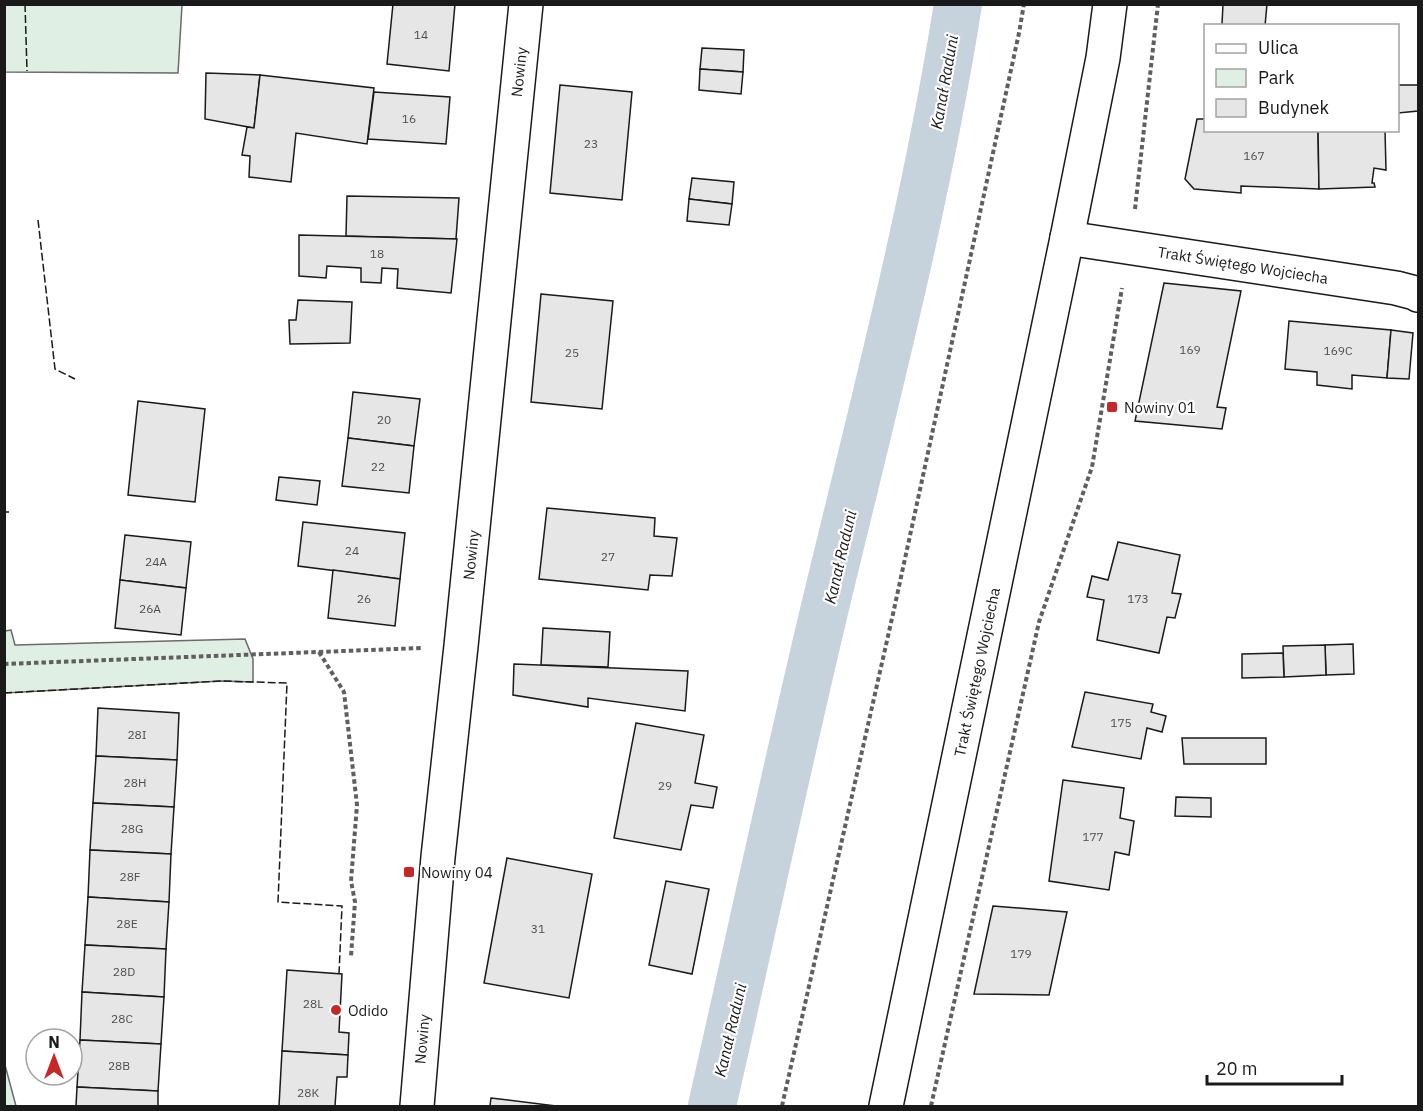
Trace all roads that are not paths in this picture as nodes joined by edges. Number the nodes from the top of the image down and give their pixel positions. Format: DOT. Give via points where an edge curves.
graph roads {
  1 [pos="526,4"];
  2 [pos="1110,4"];
  3 [pos="1067,238"];
  4 [pos="1419,296"];
  5 [pos="417,1107"];
  6 [pos="886,1107"];
  1 -- 5 [label="street, Nowiny" via="438,857"];
  2 -- 3 [label="street, Trakt Świętego Wojciecha"];
  3 -- 4 [label="street, Trakt Świętego Wojciecha" via="1396,288"];
  3 -- 6 [label="street, Trakt Świętego Wojciecha"];
}
